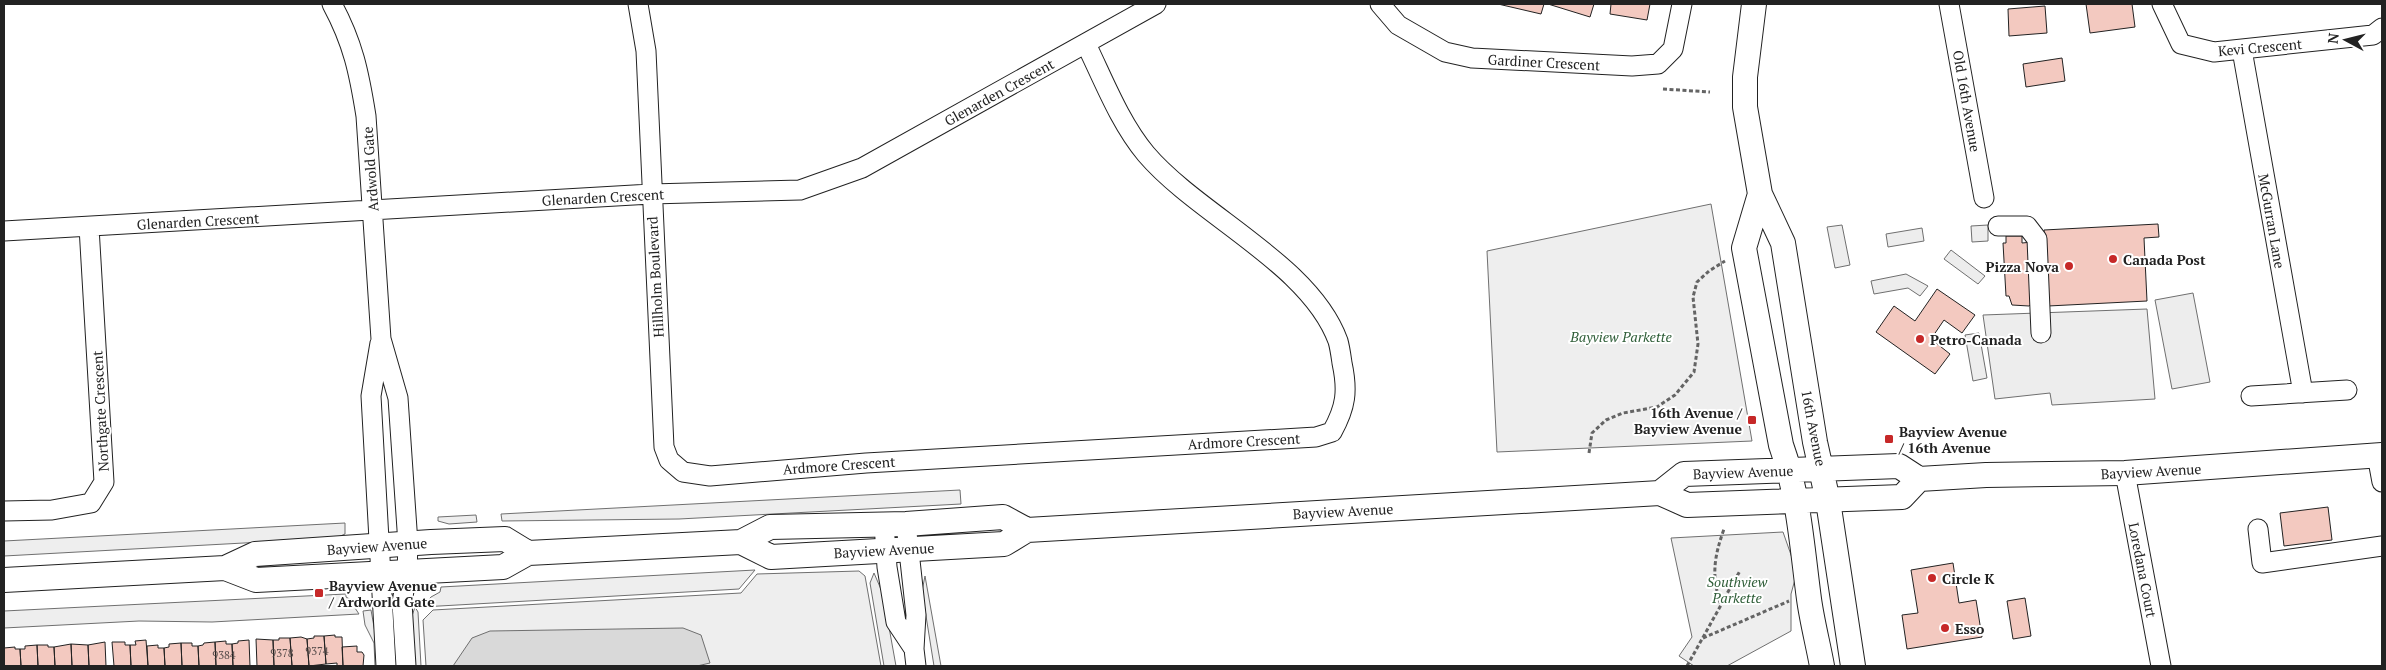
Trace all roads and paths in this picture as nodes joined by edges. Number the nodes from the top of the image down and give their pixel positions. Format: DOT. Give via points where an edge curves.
graph roads {
  1 [pos="332,4"];
  2 [pos="638,4"];
  3 [pos="1156,4"];
  4 [pos="1380,4"];
  5 [pos="1682,4"];
  6 [pos="1754,4"];
  7 [pos="1949,4"];
  8 [pos="2162,4"];
  9 [pos="2382,28"];
  10 [pos="1086,44"];
  11 [pos="2242,50"];
  12 [pos="1663,89"];
  13 [pos="1710,92"];
  14 [pos="651,194"];
  15 [pos="1760,194"];
  16 [pos="1984,198"];
  17 [pos="373,211"];
  18 [pos="1998,226"];
  19 [pos="89,227"];
  20 [pos="4,231"];
  21 [pos="1725,261"];
  22 [pos="2041,333"];
  23 [pos="381,339"];
  24 [pos="2347,390"];
  25 [pos="2303,393"];
  26 [pos="2250,396"];
  27 [pos="1589,453"];
  28 [pos="2379,455"];
  29 [pos="669,460"];
  30 [pos="1822,468"];
  31 [pos="1790,470"];
  32 [pos="2125,473"];
  33 [pos="1919,479"];
  34 [pos="2382,482"];
  35 [pos="1660,493"];
  36 [pos="1828,500"];
  37 [pos="1796,502"];
  38 [pos="4,511"];
  39 [pos="895,524"];
  40 [pos="1724,529"];
  41 [pos="2258,529"];
  42 [pos="1027,530"];
  43 [pos="741,542"];
  44 [pos="408,544"];
  45 [pos="378,546"];
  46 [pos="2382,546"];
  47 [pos="897,549"];
  48 [pos="528,552"];
  49 [pos="224,568"];
  50 [pos="1740,571"];
  51 [pos="407,572"];
  52 [pos="379,574"];
  53 [pos="4,580"];
  54 [pos="1789,601"];
  55 [pos="1721,605"];
  56 [pos="1702,638"];
  57 [pos="915,658"];
  58 [pos="386,666"];
  59 [pos="406,666"];
  60 [pos="1687,666"];
  61 [pos="1822,666"];
  62 [pos="1853,666"];
  63 [pos="2161,666"];
  1 -- 17 [label="street, Ardwold Gate" via="351,42 360,82 366,116"];
  2 -- 14 [label="street, Hillholm Boulevard" via="646,51"];
  3 -- 10 [label="street, Glenarden Crescent"];
  4 -- 5 [label="street, Gardiner Crescent" via="1398,25 1445,52 1472,58 1632,66 1658,64 1673,49"];
  6 -- 15 [label="main road, 16th Avenue" via="1745,77 1745,107"];
  7 -- 16 [label="street, Old 16th Avenue"];
  8 -- 11 [label="street, Kevi Crescent" via="2181,44 2214,52"];
  9 -- 11 [label="street, Kevi Crescent" via="2373,36"];
  10 -- 14 [label="street, Glenarden Crescent" via="862,168 829,182 800,190"];
  10 -- 29 [label="street, Ardmore Crescent" via="1130,132 1147,155 1203,207 1295,278 1320,308 1338,341 1347,386 1343,413 1332,432 1316,437 866,463 710,476 683,472"];
  11 -- 25 [label="street, McGurran Lane"];
  12 -- 13 [label="path"];
  14 -- 17 [label="street, Glenarden Crescent"];
  14 -- 29 [label="street, Hillholm Boulevard" via="664,447"];
  15 -- 30 [label="main road, 16th Avenue" via="1783,243"];
  15 -- 31 [label="main road, 16th Avenue" via="1744,248 1781,445"];
  17 -- 19 [label="street, Glenarden Crescent"];
  17 -- 23 [label="street, Ardwold Gate"];
  18 -- 22 [label="street" via="2027,226 2037,239"];
  19 -- 20 [label="street, Glenarden Crescent"];
  19 -- 38 [label="street, Northgate Crescent" via="104,482 91,503 52,510"];
  21 -- 27 [label="path" via="1697,282 1694,297 1698,344 1694,372 1675,395 1657,407 1623,413 1606,420 1592,433"];
  23 -- 44 [label="street, Ardwold Gate" via="398,398"];
  23 -- 45 [label="street, Ardwold Gate" via="371,396"];
  24 -- 25 [label="street"];
  25 -- 26 [label="street"];
  28 -- 32 [label="main road, Bayview Avenue"];
  28 -- 34 [label="street"];
  30 -- 31 [label="main road, Bayview Avenue"];
  30 -- 33 [label="main road, Bayview Avenue" via="1899,466"];
  30 -- 36 [label="main road, 16th Avenue"];
  31 -- 35 [label="main road, Bayview Avenue" via="1684,474"];
  31 -- 37 [label="main road, 16th Avenue"];
  32 -- 33 [label="main road, Bayview Avenue"];
  32 -- 63 [label="street, Loredana Court"];
  33 -- 36 [label="main road, Bayview Avenue" via="1902,497"];
  35 -- 37 [label="main road, Bayview Avenue" via="1687,505"];
  35 -- 42 [label="main road, Bayview Avenue"];
  36 -- 37 [label="main road, Bayview Avenue"];
  36 -- 62 [label="main road, 16th Avenue"];
  37 -- 61 [label="main road, 16th Avenue"];
  39 -- 42 [label="main road, Bayview Avenue" via="1003,517"];
  39 -- 43 [label="main road, Bayview Avenue" via="770,527"];
  39 -- 47 [label="street"];
  40 -- 55 [label="path" via="1715,556 1715,587"];
  41 -- 46 [label="street" via="2262,563"];
  42 -- 47 [label="main road, Bayview Avenue" via="1004,544"];
  43 -- 47 [label="main road, Bayview Avenue" via="771,557"];
  43 -- 48 [label="main road, Bayview Avenue"];
  44 -- 45 [label="main road, Bayview Avenue"];
  44 -- 48 [label="main road, Bayview Avenue" via="505,539"];
  44 -- 51 [label="street, Ardwold Gate"];
  45 -- 49 [label="main road, Bayview Avenue" via="255,554"];
  45 -- 52 [label="street, Ardwold Gate"];
  47 -- 57 [label="street" via="896,622"];
  48 -- 51 [label="main road, Bayview Avenue" via="503,567"];
  49 -- 52 [label="main road, Bayview Avenue" via="256,580"];
  49 -- 53 [label="main road, Bayview Avenue"];
  50 -- 55 [label="path"];
  51 -- 52 [label="main road, Bayview Avenue"];
  51 -- 59 [label="street, Ardwold Gate" via="402,603"];
  52 -- 58 [label="street, Ardwold Gate"];
  54 -- 56 [label="path"];
  55 -- 56 [label="path"];
  56 -- 60 [label="path"];
}
